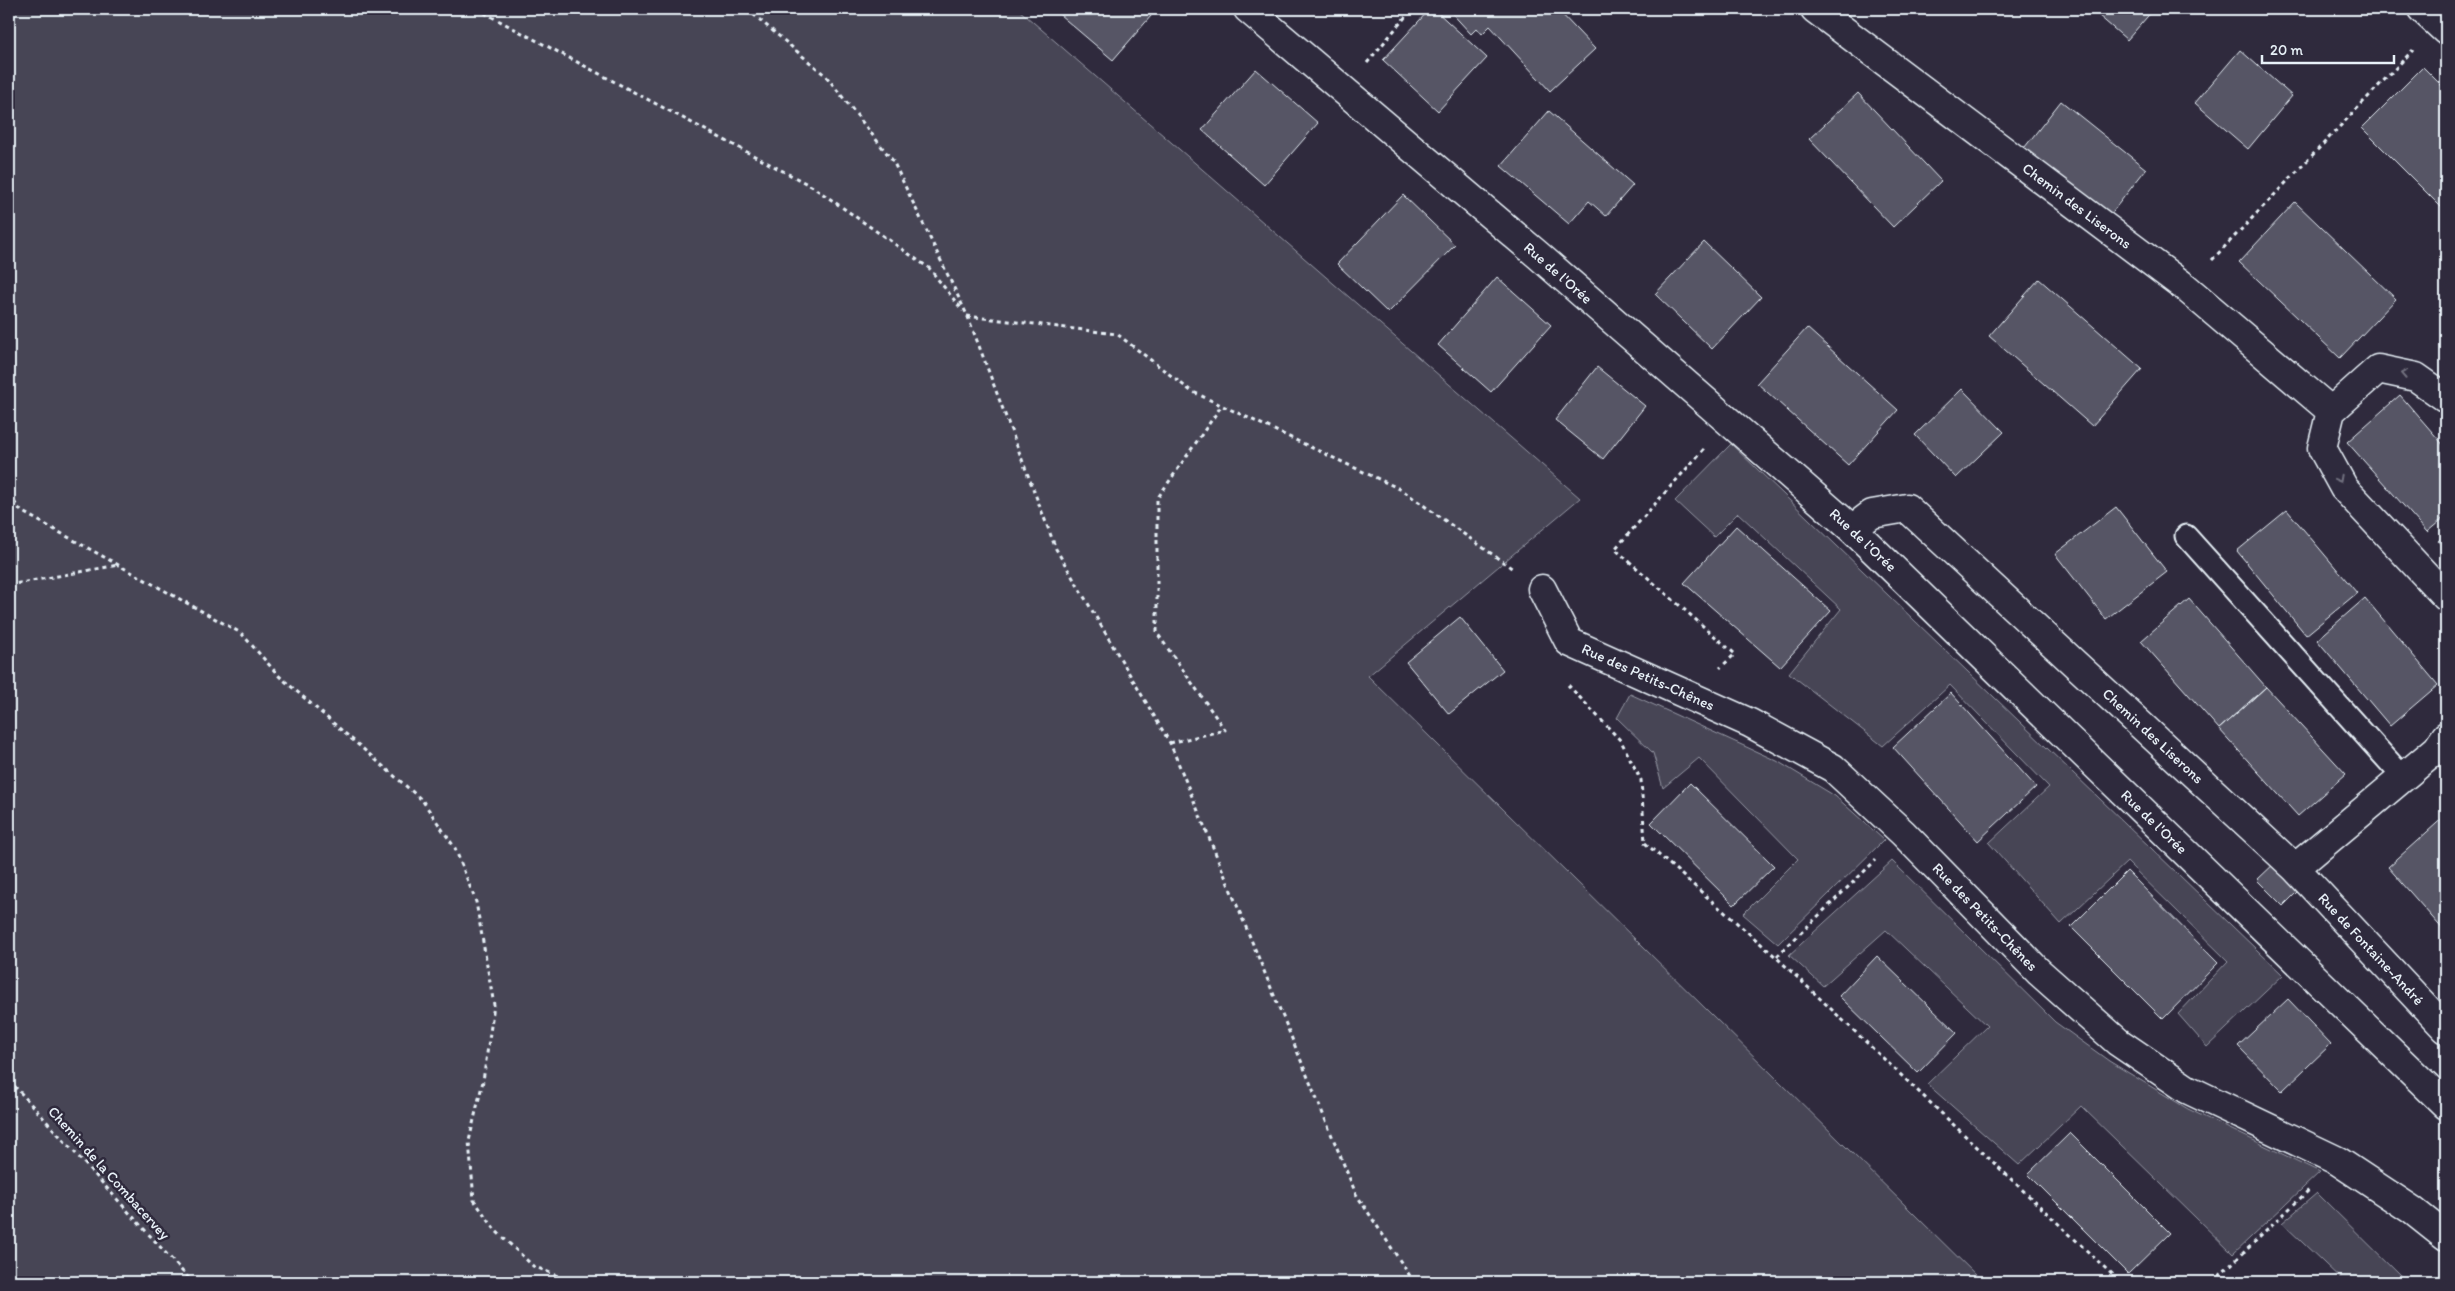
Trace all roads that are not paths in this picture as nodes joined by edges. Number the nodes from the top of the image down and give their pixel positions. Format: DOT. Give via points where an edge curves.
graph roads {
  1 [pos="1248,9"];
  2 [pos="1815,9"];
  3 [pos="2422,9"];
  4 [pos="2446,31"];
  5 [pos="2446,398"];
  6 [pos="2331,411"];
  7 [pos="1852,529"];
  8 [pos="2186,536"];
  9 [pos="1542,589"];
  10 [pos="2446,597"];
  11 [pos="2442,742"];
  12 [pos="2404,777"];
  13 [pos="2295,868"];
  14 [pos="2446,1029"];
  15 [pos="2446,1105"];
  16 [pos="2446,1237"];
  1 -- 7 [label="street, Rue de l'Orée"];
  2 -- 6 [label="street, Chemin des Liserons" via="2185,287"];
  3 -- 4 [label="street"];
  5 -- 6 [label="street, one-way" via="2416,377 2378,369"];
  6 -- 10 [label="street, one-way" via="2322,448 2344,488"];
  7 -- 13 [label="street, Chemin des Liserons" via="1872,514 1907,508"];
  7 -- 15 [label="street, Rue de l'Orée"];
  8 -- 12 [label="lane"];
  9 -- 16 [label="street, Rue des Petits-Chênes" via="1568,642 1750,723 1833,768 1903,833 2039,972 2118,1042 2187,1089 2338,1161 2412,1210"];
  11 -- 12 [label="street"];
  12 -- 13 [label="street"];
  13 -- 14 [label="street, Rue de Fontaine-André"];
}
